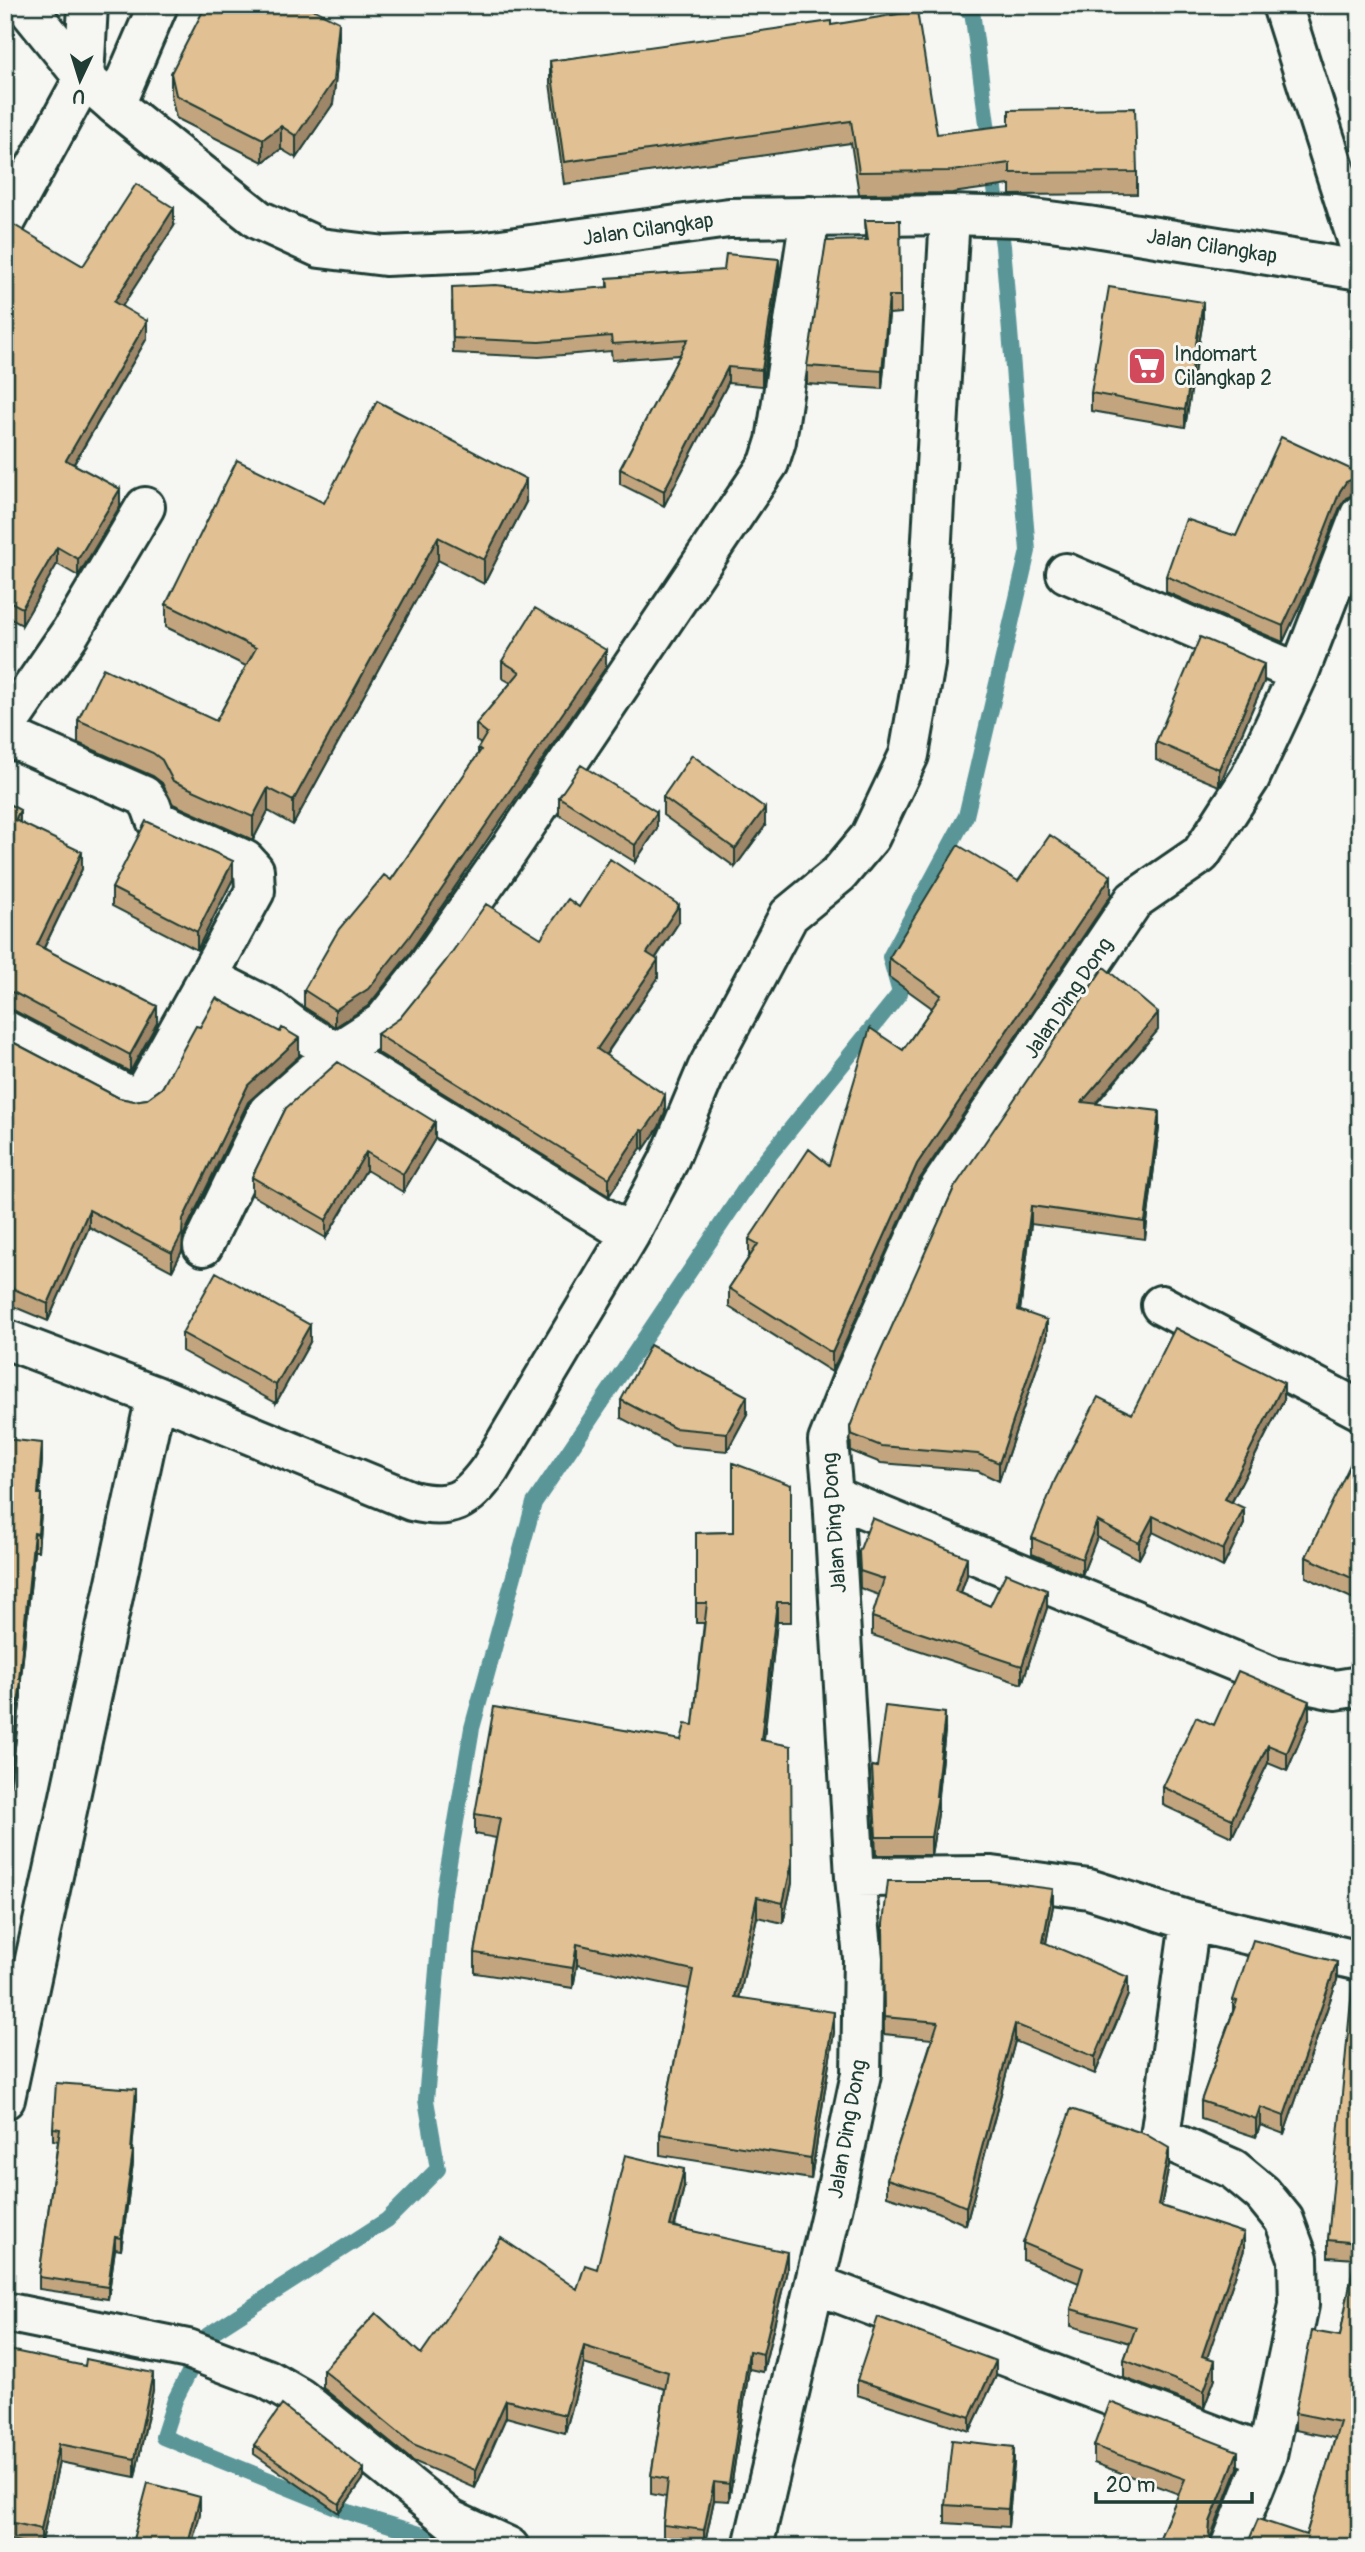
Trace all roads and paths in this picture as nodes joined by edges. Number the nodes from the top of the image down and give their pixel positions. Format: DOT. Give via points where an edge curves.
graph roads {
  1 [pos="26,5"];
  2 [pos="88,5"];
  3 [pos="158,5"];
  4 [pos="1282,5"];
  5 [pos="84,78"];
  6 [pos="115,105"];
  7 [pos="810,216"];
  8 [pos="966,216"];
  9 [pos="5,223"];
  10 [pos="1360,249"];
  11 [pos="1360,270"];
  12 [pos="145,507"];
  13 [pos="1360,515"];
  14 [pos="1066,572"];
  15 [pos="1299,673"];
  16 [pos="5,728"];
  17 [pos="5,735"];
  18 [pos="208,977"];
  19 [pos="5,1030"];
  20 [pos="337,1052"];
  21 [pos="630,1234"];
  22 [pos="203,1246"];
  23 [pos="1161,1305"];
  24 [pos="5,1339"];
  25 [pos="156,1396"];
  26 [pos="1360,1410"];
  27 [pos="833,1496"];
  28 [pos="1360,1686"];
  29 [pos="855,1877"];
  30 [pos="1190,1921"];
  31 [pos="1360,1961"];
  32 [pos="5,2099"];
  33 [pos="815,2284"];
  34 [pos="5,2312"];
  35 [pos="1268,2455"];
  36 [pos="509,2547"];
  37 [pos="753,2547"];
  38 [pos="1230,2547"];
  1 -- 5 [label="street, Jalan Cilangkap"];
  2 -- 5 [label="street"];
  3 -- 6 [label="street"];
  4 -- 10 [label="street"];
  5 -- 6 [label="street, Jalan Cilangkap"];
  5 -- 9 [label="street"];
  6 -- 7 [label="street, Jalan Cilangkap" via="259,220 320,248 385,256 479,252 729,218"];
  7 -- 8 [label="street, Jalan Cilangkap"];
  7 -- 20 [label="street" via="769,463 427,967 383,1021"];
  8 -- 11 [label="street, Jalan Cilangkap" via="1019,217"];
  8 -- 21 [label="street" via="925,664 909,755 870,837 839,874 789,915 707,1069 668,1162"];
  12 -- 16 [label="street" via="70,633"];
  13 -- 15 [label="street, Jalan Ding Dong"];
  14 -- 15 [label="street"];
  15 -- 27 [label="street, Jalan Ding Dong" via="1250,778 1201,854 1134,900 936,1195 828,1441"];
  17 -- 18 [label="street" via="144,796 156,820 245,860 254,870 255,891"];
  18 -- 19 [label="street" via="143,1094 137,1097"];
  18 -- 20 [label="street" via="269,1008"];
  20 -- 21 [label="street"];
  20 -- 22 [label="street" via="268,1112"];
  21 -- 25 [label="street" via="490,1469 476,1489 460,1500 436,1506 412,1501"];
  23 -- 26 [label="street"];
  24 -- 25 [label="street"];
  25 -- 32 [label="street"];
  27 -- 28 [label="street" via="1273,1677 1335,1690"];
  27 -- 29 [label="street, Jalan Ding Dong"];
  29 -- 30 [label="street" via="992,1877 1089,1889"];
  29 -- 33 [label="street, Jalan Ding Dong" via="863,1958 861,2074"];
  30 -- 31 [label="street"];
  30 -- 35 [label="street" via="1160,2137 1233,2169 1262,2193 1284,2220 1298,2258 1299,2305"];
  33 -- 35 [label="street"];
  33 -- 37 [label="street, Jalan Ding Dong"];
  34 -- 36 [label="street" via="199,2354 267,2379 300,2398 451,2520"];
  35 -- 38 [label="street"];
}
